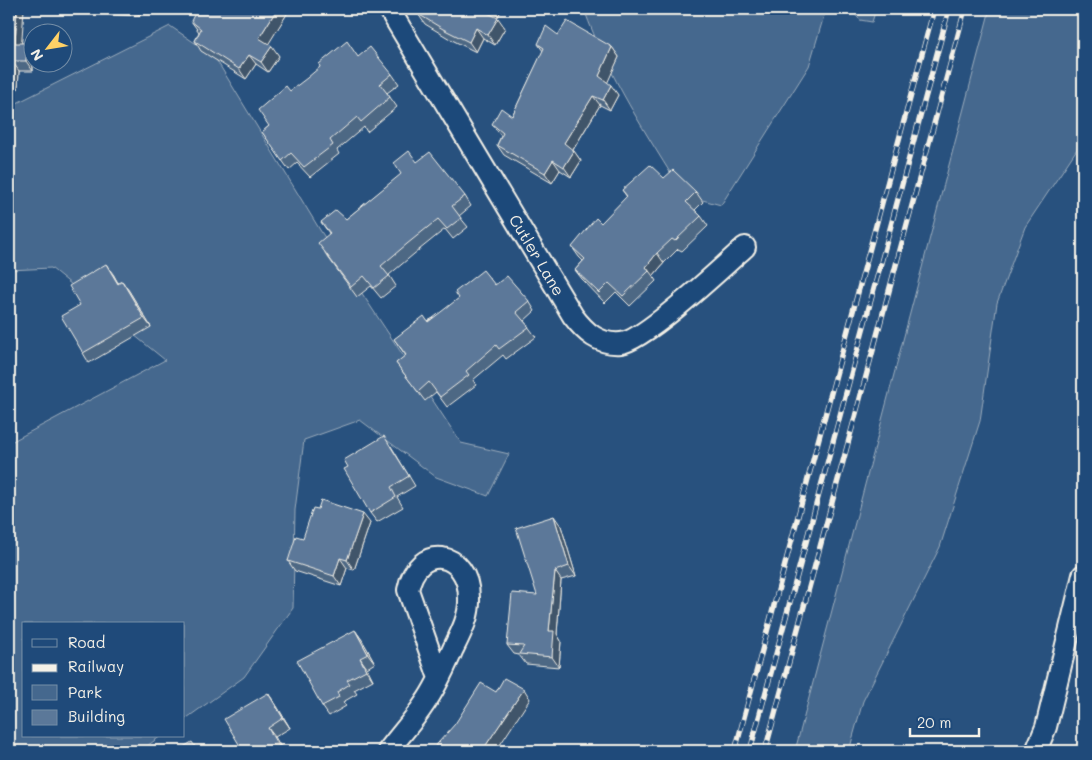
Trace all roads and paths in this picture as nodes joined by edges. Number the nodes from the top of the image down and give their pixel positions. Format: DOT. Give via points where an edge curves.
graph roads {
  1 [pos="389,9"];
  2 [pos="745,247"];
  3 [pos="1083,575"];
  4 [pos="439,678"];
  5 [pos="388,751"];
  6 [pos="1036,751"];
  1 -- 2 [label="street, Cutler Lane" via="573,316 596,339 623,343 644,333"];
  3 -- 6 [label="street" via="1046,728"];
  4 -- 4 [label="street" via="465,625 470,600 464,573 453,561 440,557 429,559 418,568 410,578 408,590"];
  4 -- 5 [label="street" via="426,702"];
}
